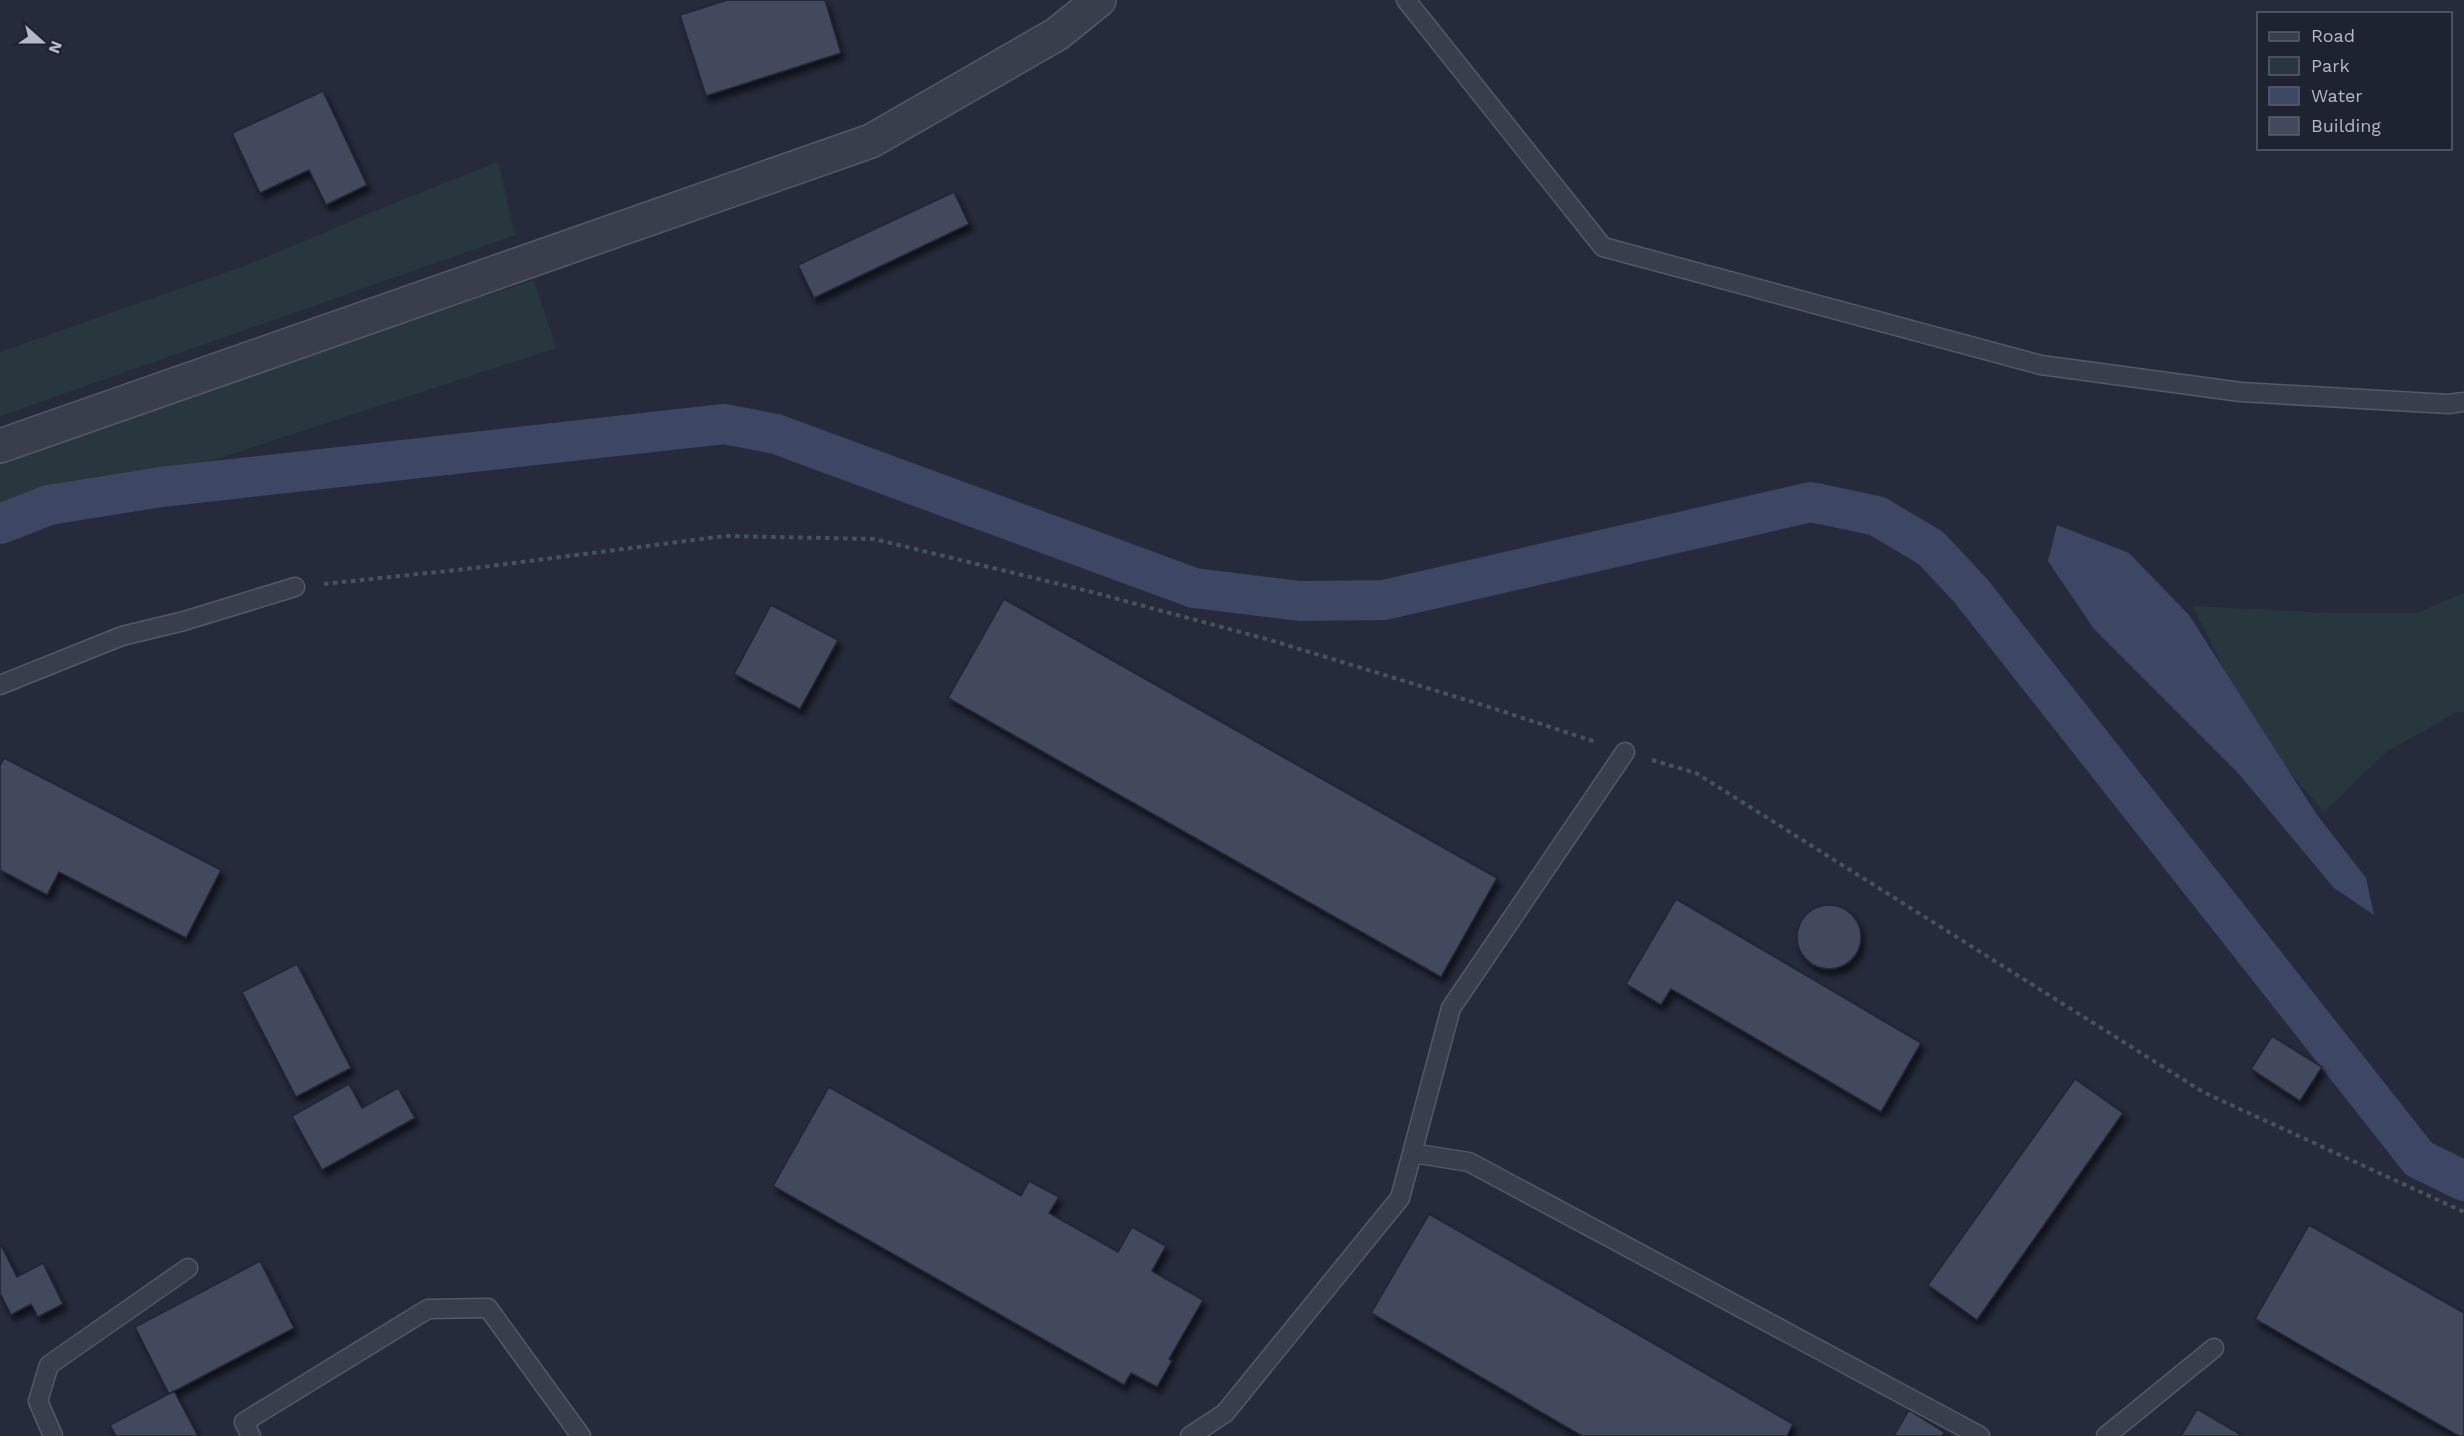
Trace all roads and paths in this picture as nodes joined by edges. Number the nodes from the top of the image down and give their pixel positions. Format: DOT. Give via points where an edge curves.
graph roads {
  1 [pos="1100,0"];
  2 [pos="1406,0"];
  3 [pos="2464,402"];
  4 [pos="0,446"];
  5 [pos="295,587"];
  6 [pos="0,685"];
  7 [pos="1625,752"];
  8 [pos="1412,1153"];
  9 [pos="2464,1212"];
  10 [pos="188,1268"];
  11 [pos="2214,1348"];
  12 [pos="53,1436"];
  13 [pos="251,1436"];
  14 [pos="581,1436"];
  15 [pos="1190,1436"];
  16 [pos="1980,1436"];
  17 [pos="2106,1436"];
  1 -- 4 [label="street" via="1057,34 871,141"];
  2 -- 3 [label="lane" via="1603,247 2041,364 2241,392"];
  5 -- 6 [label="lane" via="122,636"];
  5 -- 7 [label="path" via="725,537 874,538 1270,640"];
  7 -- 8 [label="lane" via="1451,1008"];
  7 -- 9 [label="path" via="1696,773 2203,1092"];
  8 -- 15 [label="lane" via="1400,1198 1225,1413"];
  8 -- 16 [label="lane" via="1469,1162"];
  10 -- 12 [label="lane" via="49,1365 38,1401"];
  11 -- 17 [label="lane"];
  13 -- 14 [label="lane" via="244,1422 428,1309 488,1308"];
}
